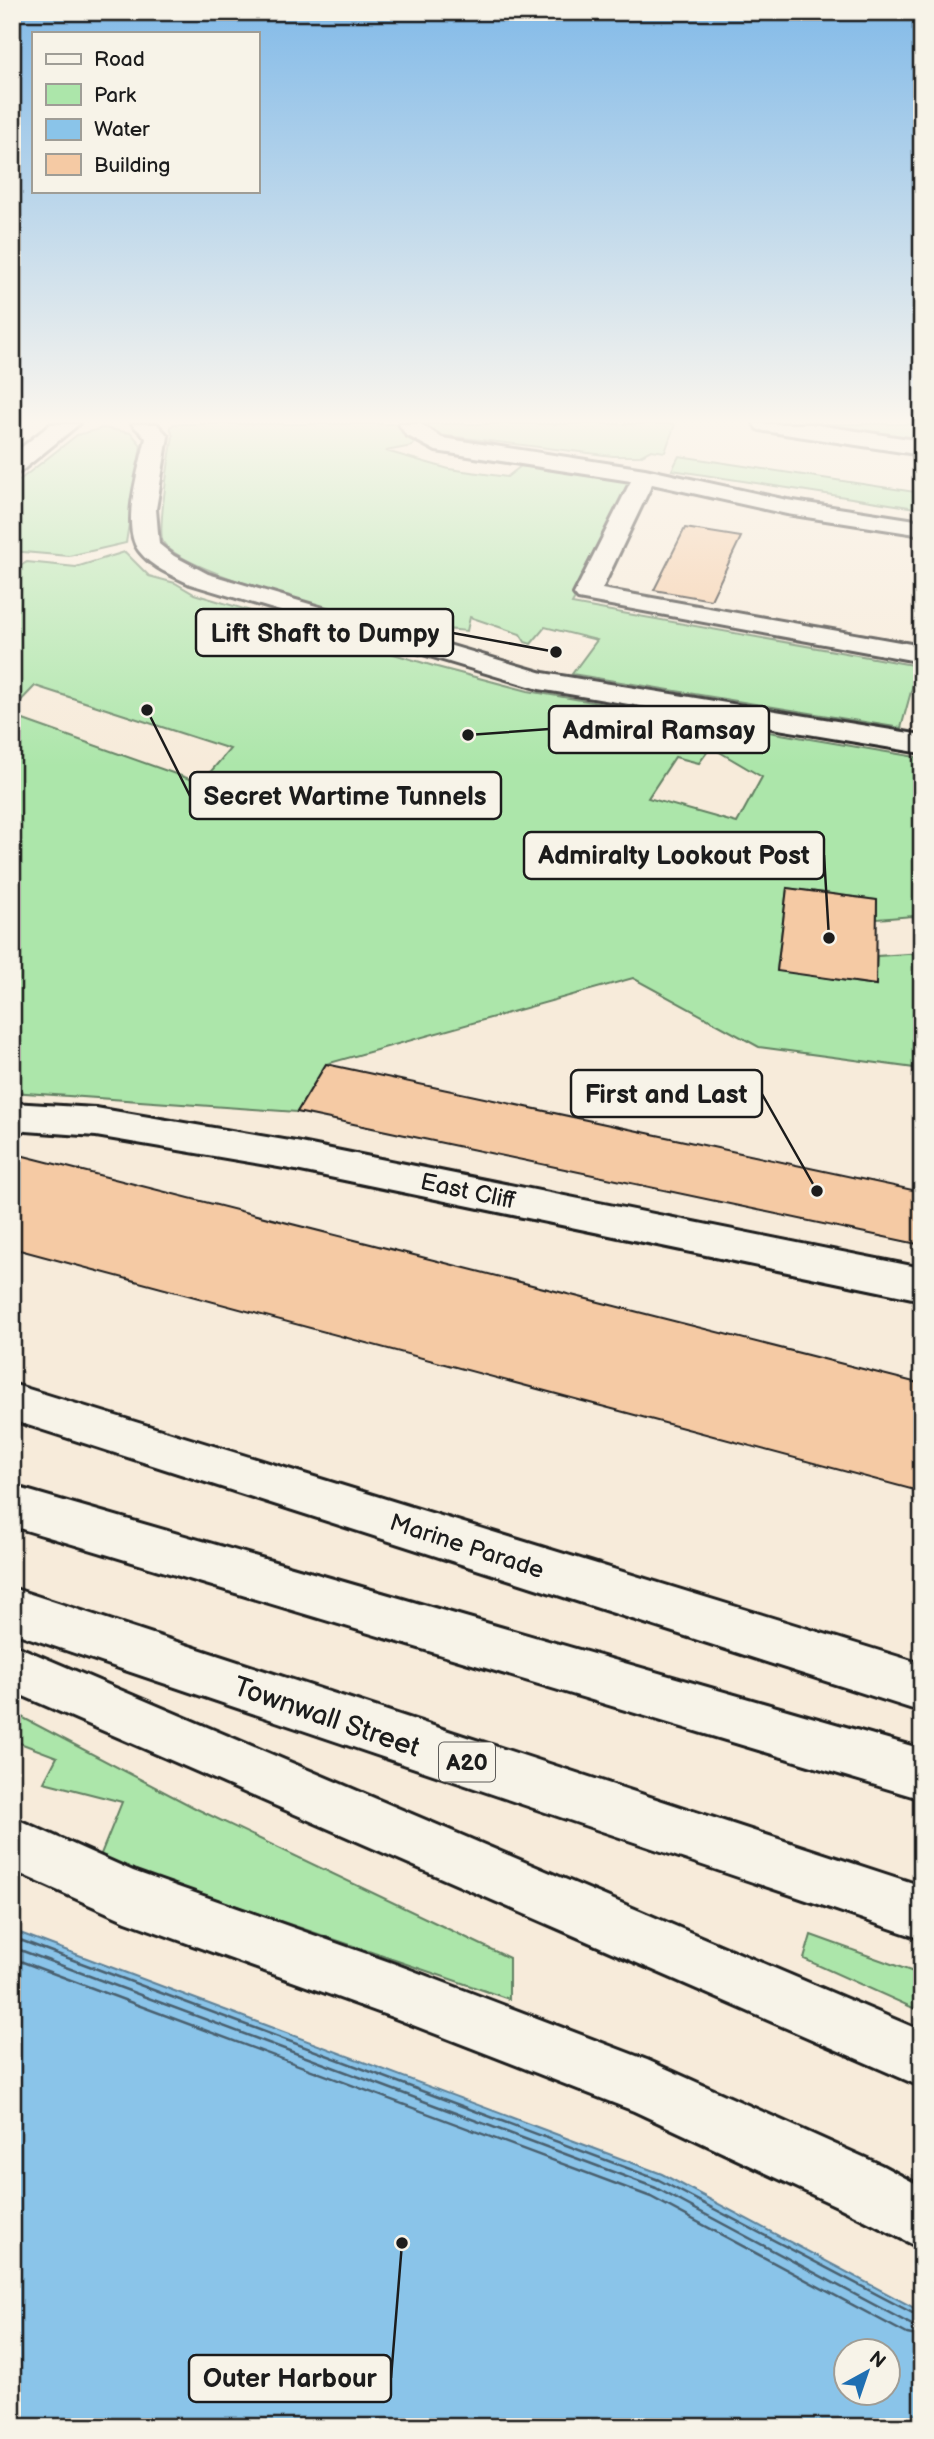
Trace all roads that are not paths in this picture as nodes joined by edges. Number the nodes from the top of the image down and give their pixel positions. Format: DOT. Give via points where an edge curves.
graph roads {
  1 [pos="146,538"];
  2 [pos="615,538"];
  3 [pos="922,654"];
  4 [pos="922,744"];
  5 [pos="12,1116"];
  6 [pos="922,1284"];
  7 [pos="12,1402"];
  8 [pos="12,1506"];
  9 [pos="12,1610"];
  10 [pos="12,1667"];
  11 [pos="922,1688"];
  12 [pos="922,1774"];
  13 [pos="12,1843"];
  14 [pos="922,1913"];
  15 [pos="922,2059"];
  16 [pos="922,2219"];
  1 -- 4 [label="main road" via="163,561 199,579 539,681"];
  2 -- 3 [label="main road" via="587,594"];
  5 -- 6 [label="main road, East Cliff" via="96,1122 296,1156"];
  7 -- 11 [label="main road, Marine Parade"];
  8 -- 12 [label="main road"];
  9 -- 14 [label="main road, Townwall Street / A20"];
  10 -- 15 [label="main road"];
  13 -- 16 [label="main road" via="126,1895 647,2088"];
}
